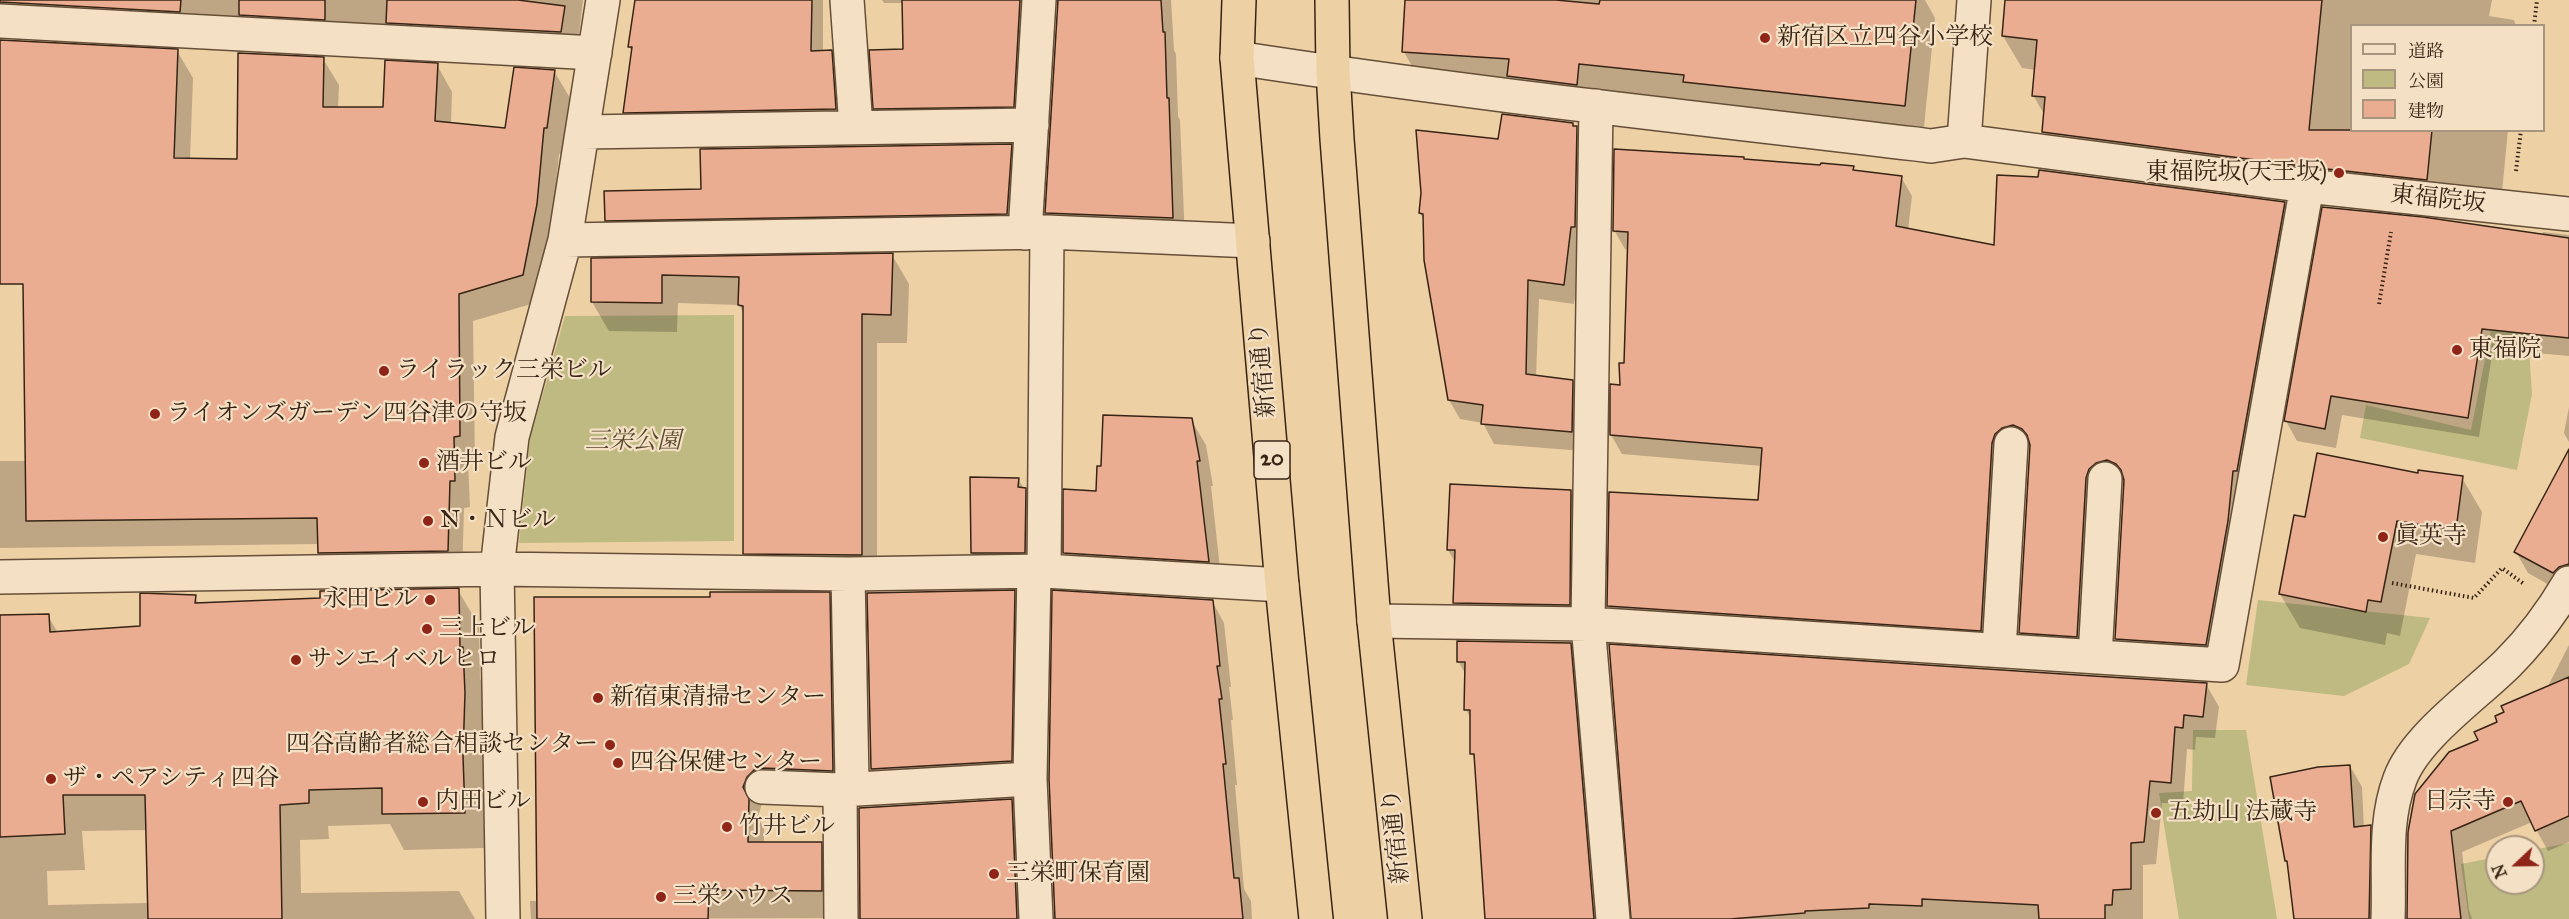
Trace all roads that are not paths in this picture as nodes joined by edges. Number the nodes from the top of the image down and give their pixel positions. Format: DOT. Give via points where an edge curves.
graph roads {
  1 [pos="603,0"];
  2 [pos="847,0"];
  3 [pos="1040,0"];
  4 [pos="1239,0"];
  5 [pos="1332,0"];
  6 [pos="1974,0"];
  7 [pos="6,14"];
  8 [pos="596,53"];
  9 [pos="1237,58"];
  10 [pos="1333,72"];
  11 [pos="1596,106"];
  12 [pos="1032,125"];
  13 [pos="856,127"];
  14 [pos="583,132"];
  15 [pos="1964,141"];
  16 [pos="2307,186"];
  17 [pos="2569,214"];
  18 [pos="1036,233"];
  19 [pos="565,240"];
  20 [pos="1253,241"];
  21 [pos="2011,444"];
  22 [pos="2105,479"];
  23 [pos="496,569"];
  24 [pos="1039,571"];
  25 [pos="848,574"];
  26 [pos="0,577"];
  27 [pos="2569,583"];
  28 [pos="1282,585"];
  29 [pos="1374,621"];
  30 [pos="1588,624"];
  31 [pos="1999,650"];
  32 [pos="2095,657"];
  33 [pos="1030,779"];
  34 [pos="762,787"];
  35 [pos="840,790"];
  36 [pos="503,919"];
  37 [pos="841,919"];
  38 [pos="1036,919"];
  39 [pos="1316,919"];
  40 [pos="1406,919"];
  41 [pos="1613,919"];
  42 [pos="2388,919"];
  1 -- 8 [label="street"];
  2 -- 13 [label="street"];
  3 -- 12 [label="street"];
  4 -- 9 [label="highway, 新宿通り / 20"];
  5 -- 10 [label="highway, 新宿通り"];
  6 -- 15 [label="street"];
  7 -- 8 [label="street"];
  8 -- 14 [label="street"];
  9 -- 10 [label="street, 東福院坂"];
  9 -- 20 [label="highway, 新宿通り / 20"];
  10 -- 11 [label="street, 東福院坂"];
  10 -- 29 [label="highway, 新宿通り"];
  11 -- 15 [label="street, 東福院坂" via="1931,146"];
  11 -- 30 [label="street"];
  12 -- 13 [label="street"];
  12 -- 18 [label="street"];
  13 -- 14 [label="street"];
  14 -- 19 [label="street"];
  15 -- 16 [label="street, 東福院坂"];
  16 -- 17 [label="street, 東福院坂"];
  16 -- 32 [label="street" via="2222,665"];
  18 -- 19 [label="street"];
  18 -- 20 [label="street"];
  18 -- 24 [label="street"];
  19 -- 23 [label="street" via="512,437"];
  20 -- 28 [label="highway, 新宿通り / 20"];
  21 -- 31 [label="street"];
  22 -- 32 [label="street"];
  23 -- 25 [label="street"];
  23 -- 26 [label="street"];
  23 -- 36 [label="street"];
  24 -- 25 [label="street"];
  24 -- 28 [label="street"];
  24 -- 33 [label="street"];
  25 -- 35 [label="street" via="852,781"];
  27 -- 42 [label="street" via="2532,637 2430,735 2400,777 2389,823"];
  28 -- 39 [label="highway, 新宿通り / 20"];
  29 -- 30 [label="street"];
  29 -- 40 [label="highway, 新宿通り"];
  30 -- 31 [label="street"];
  30 -- 41 [label="street"];
  31 -- 32 [label="street"];
  33 -- 35 [label="street"];
  33 -- 38 [label="street"];
  34 -- 35 [label="street"];
  35 -- 37 [label="street"];
}
